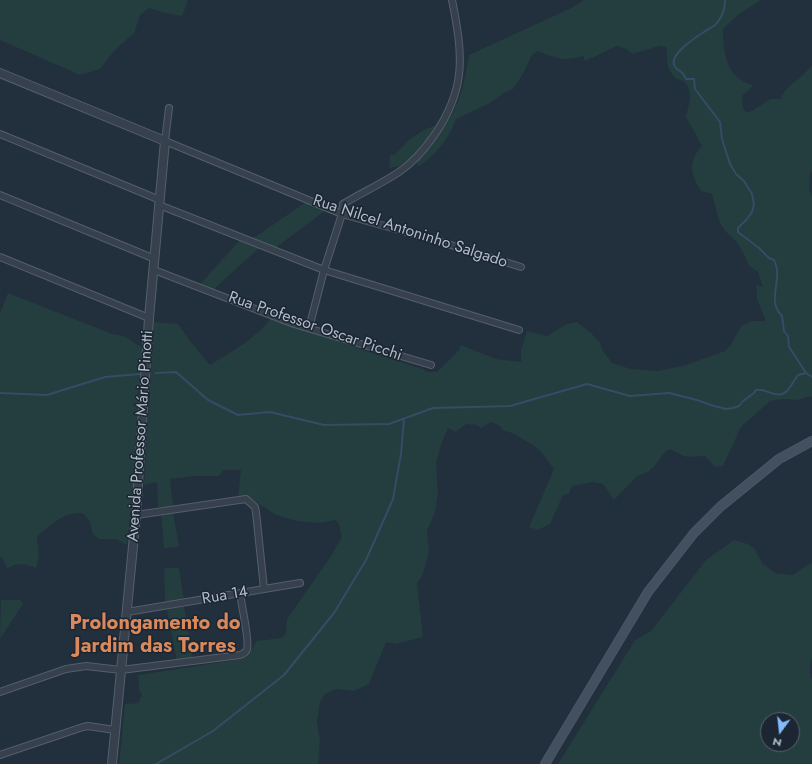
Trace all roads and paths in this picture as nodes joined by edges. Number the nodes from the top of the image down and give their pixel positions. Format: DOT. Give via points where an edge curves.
graph roads {
  1 [pos="452,0"];
  2 [pos="0,73"];
  3 [pos="169,108"];
  4 [pos="0,134"];
  5 [pos="165,141"];
  6 [pos="0,196"];
  7 [pos="160,203"];
  8 [pos="342,214"];
  9 [pos="0,257"];
  10 [pos="155,259"];
  11 [pos="521,267"];
  12 [pos="154,270"];
  13 [pos="324,270"];
  14 [pos="149,318"];
  15 [pos="309,328"];
  16 [pos="519,330"];
  17 [pos="431,365"];
  18 [pos="812,441"];
  19 [pos="136,515"];
  20 [pos="300,583"];
  21 [pos="264,589"];
  22 [pos="240,593"];
  23 [pos="127,612"];
  24 [pos="121,670"];
  25 [pos="0,692"];
  26 [pos="115,730"];
  27 [pos="0,755"];
  28 [pos="112,764"];
  29 [pos="545,764"];
  1 -- 8 [label="street" via="459,38 460,72 455,96 444,121 424,150 400,171 343,204"];
  2 -- 5 [label="street"];
  3 -- 5 [label="street, Avenida Professor Mário Pinotti"];
  4 -- 7 [label="street"];
  5 -- 7 [label="street, Avenida Professor Mário Pinotti"];
  5 -- 8 [label="street, Rua Nilcel Antoninho Salgado"];
  6 -- 10 [label="street"];
  7 -- 10 [label="street, Avenida Professor Mário Pinotti"];
  7 -- 13 [label="street"];
  8 -- 11 [label="street, Rua Nilcel Antoninho Salgado"];
  8 -- 13 [label="street"];
  9 -- 14 [label="street"];
  10 -- 12 [label="street, Avenida Professor Mário Pinotti"];
  12 -- 14 [label="street, Avenida Professor Mário Pinotti"];
  12 -- 15 [label="street, Rua Professor Oscar Picchi"];
  13 -- 15 [label="street"];
  13 -- 16 [label="street"];
  14 -- 19 [label="street, Avenida Professor Mário Pinotti"];
  15 -- 17 [label="street, Rua Professor Oscar Picchi"];
  18 -- 29 [label="main road" via="779,459 761,473 720,507 694,533 648,592"];
  19 -- 21 [label="street" via="246,499 255,507"];
  19 -- 23 [label="street, Avenida Professor Mário Pinotti"];
  20 -- 21 [label="street, Rua 14"];
  21 -- 22 [label="street, Rua 14"];
  22 -- 23 [label="street, Rua 14"];
  22 -- 24 [label="street" via="247,649 244,654"];
  23 -- 24 [label="street, Avenida Professor Mário Pinotti"];
  24 -- 25 [label="street" via="86,666 66,669"];
  24 -- 26 [label="street, Avenida Professor Mário Pinotti"];
  26 -- 27 [label="street" via="83,726"];
  26 -- 28 [label="street, Avenida Professor Mário Pinotti"];
}
